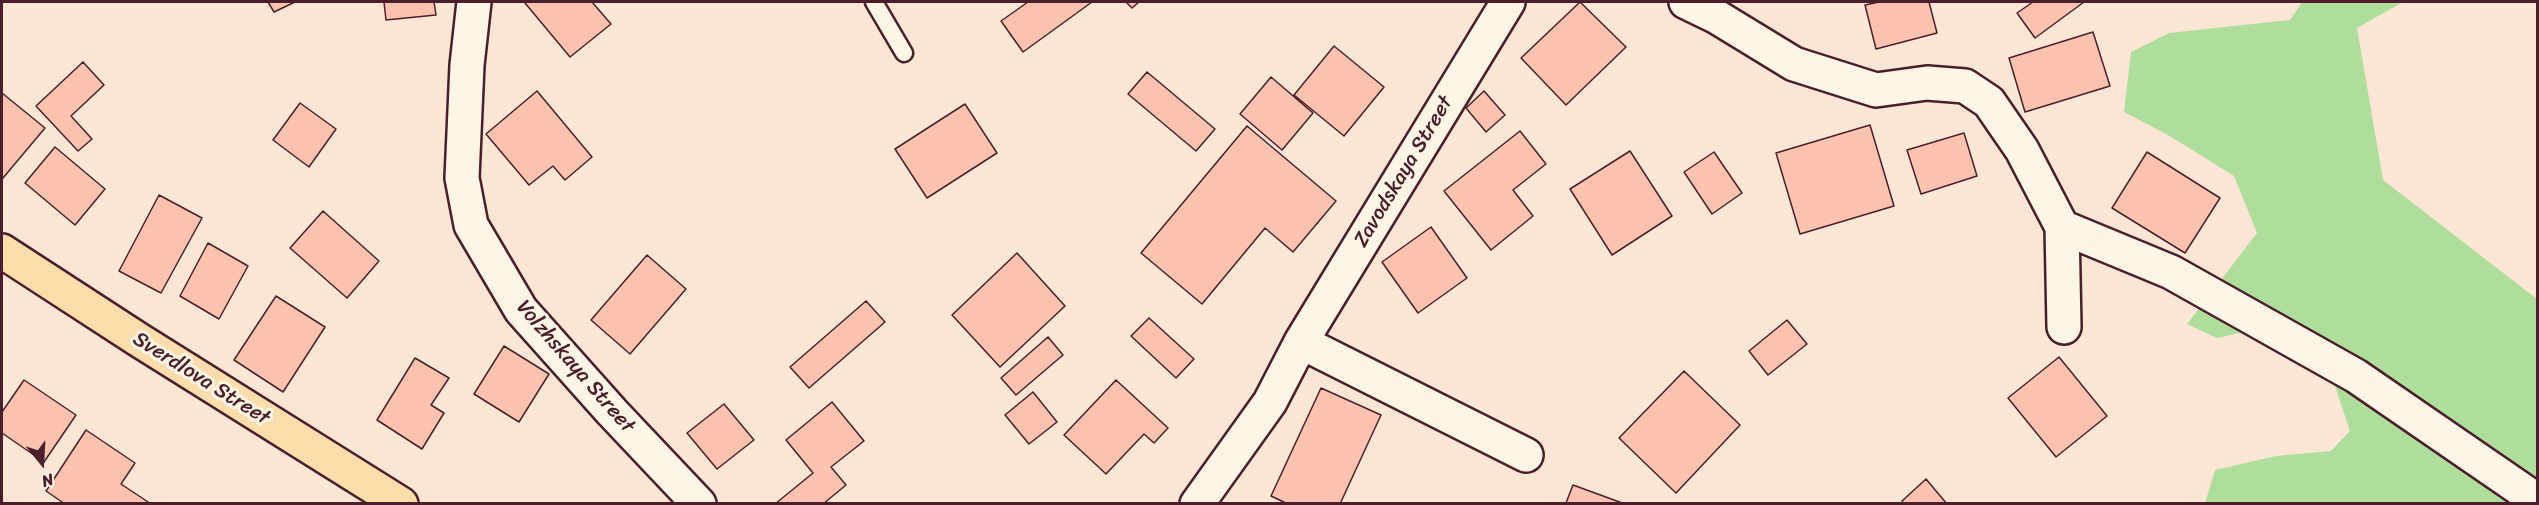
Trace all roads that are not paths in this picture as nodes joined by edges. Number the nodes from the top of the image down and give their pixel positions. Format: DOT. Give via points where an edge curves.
graph roads {
  1 [pos="474,2"];
  2 [pos="874,2"];
  3 [pos="1508,2"];
  4 [pos="1686,2"];
  5 [pos="904,53"];
  6 [pos="2062,227"];
  7 [pos="2,251"];
  8 [pos="2064,327"];
  9 [pos="1301,342"];
  10 [pos="1526,455"];
  11 [pos="2538,501"];
  12 [pos="401,504"];
  13 [pos="699,504"];
  14 [pos="1197,504"];
  1 -- 13 [label="street, Volzhskaya Street" via="462,178 471,225 522,310"];
  2 -- 5 [label="lane"];
  3 -- 9 [label="street, Zavodskaya Street"];
  4 -- 6 [label="street" via="1794,64 1866,87 1876,90 1927,83 1965,86 1989,102 2022,150"];
  6 -- 8 [label="street"];
  6 -- 11 [label="street" via="2171,272 2356,376"];
  7 -- 12 [label="highway, Sverdlova Street"];
  9 -- 10 [label="street"];
  9 -- 14 [label="street, Zavodskaya Street" via="1269,402"];
}
